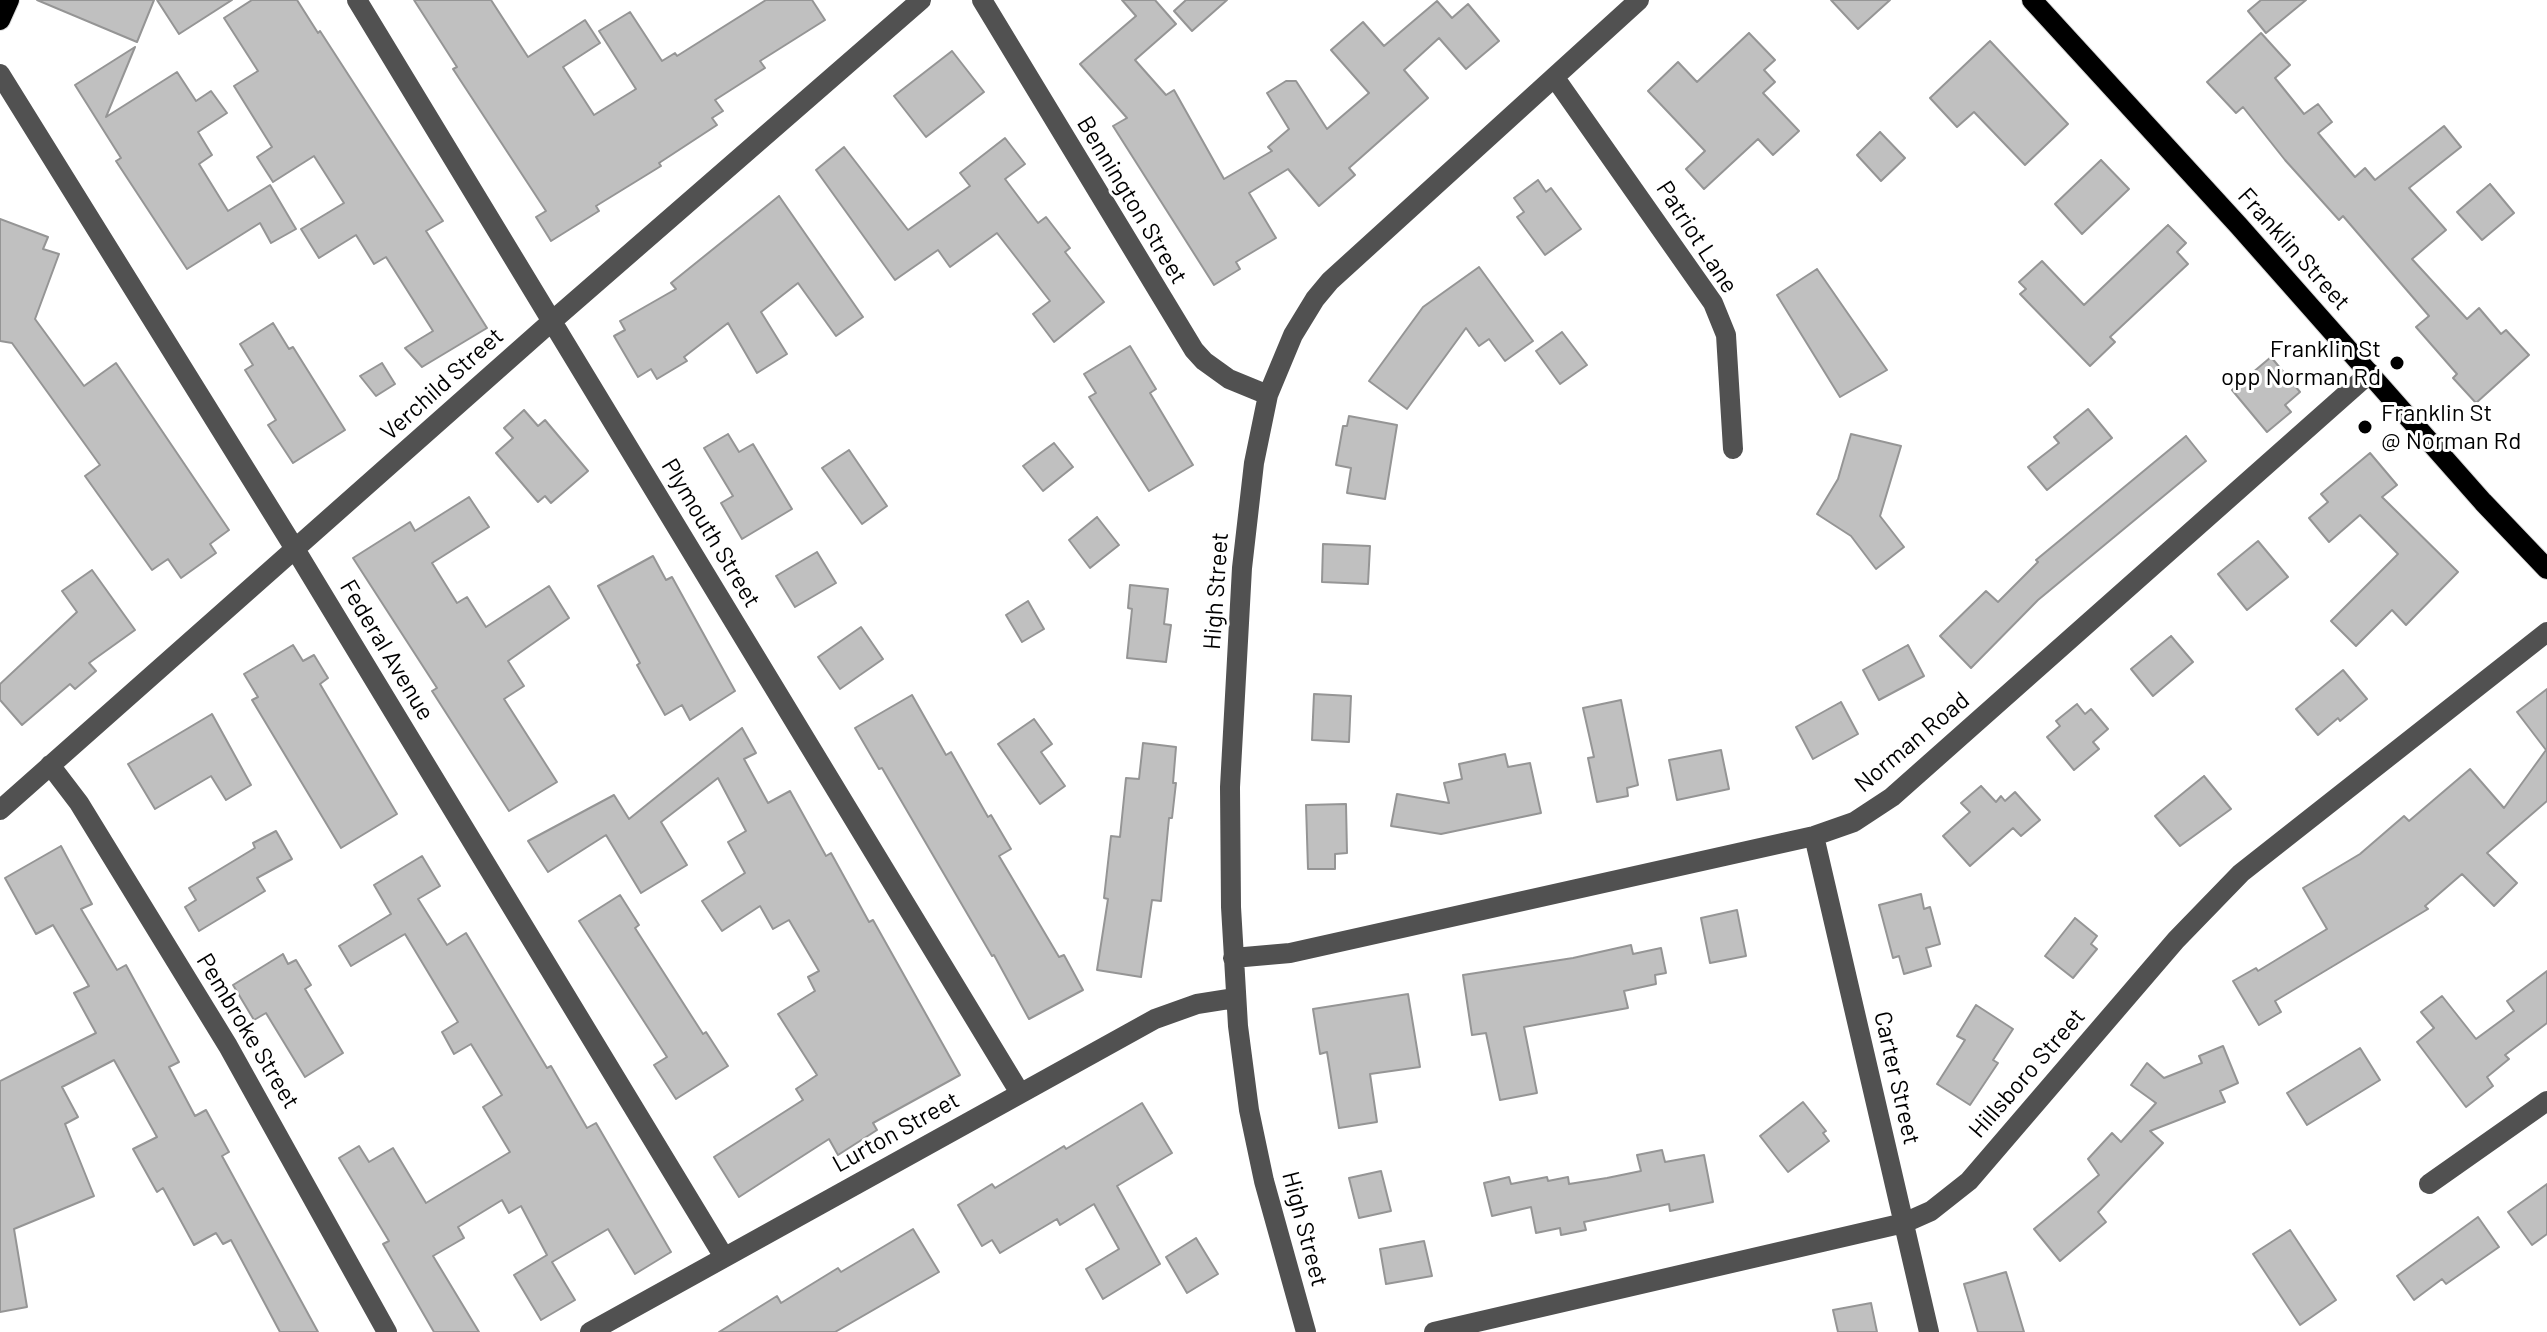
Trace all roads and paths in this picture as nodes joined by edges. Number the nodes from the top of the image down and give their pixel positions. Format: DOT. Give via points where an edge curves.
graph roads {
  1 [pos="9,0"];
  2 [pos="357,0"];
  3 [pos="921,0"];
  4 [pos="982,0"];
  5 [pos="1639,0"];
  6 [pos="2032,0"];
  7 [pos="0,20"];
  8 [pos="0,74"];
  9 [pos="1555,78"];
  10 [pos="551,322"];
  11 [pos="2370,373"];
  12 [pos="1268,395"];
  13 [pos="1733,449"];
  14 [pos="295,549"];
  15 [pos="2547,569"];
  16 [pos="2547,632"];
  17 [pos="50,765"];
  18 [pos="0,810"];
  19 [pos="1814,836"];
  20 [pos="1233,958"];
  21 [pos="1235,998"];
  22 [pos="1020,1093"];
  23 [pos="2547,1101"];
  24 [pos="2429,1184"];
  25 [pos="1904,1223"];
  26 [pos="724,1257"];
  27 [pos="387,1332"];
  28 [pos="590,1332"];
  29 [pos="1306,1332"];
  30 [pos="1434,1332"];
  31 [pos="1929,1332"];
  1 -- 7 [label="main road"];
  2 -- 10 [label="street, Plymouth Street"];
  3 -- 10 [label="street, Verchild Street"];
  4 -- 12 [label="street, Bennington Street" via="1194,350 1229,379"];
  5 -- 9 [label="street, High Street"];
  6 -- 11 [label="main road, Franklin Street"];
  8 -- 14 [label="street, Federal Avenue"];
  9 -- 12 [label="street, High Street" via="1330,281 1293,335"];
  9 -- 13 [label="street, Patriot Lane" via="1713,303 1726,335"];
  10 -- 14 [label="street, Verchild Street"];
  10 -- 22 [label="street, Plymouth Street"];
  11 -- 15 [label="main road, Franklin Street"];
  11 -- 19 [label="street, Norman Road" via="1892,797 1854,822"];
  12 -- 20 [label="street, High Street" via="1250,494 1235,684 1230,809"];
  14 -- 17 [label="street, Verchild Street"];
  14 -- 26 [label="street, Federal Avenue"];
  16 -- 25 [label="street, Hillsboro Street" via="2241,873 2176,940 1969,1181 1931,1211"];
  17 -- 18 [label="street, Verchild Street"];
  17 -- 27 [label="street, Pembroke Street" via="79,803 235,1058"];
  19 -- 20 [label="street, Norman Road" via="1290,953"];
  19 -- 25 [label="street, Carter Street"];
  20 -- 21 [label="street, High Street"];
  21 -- 22 [label="street, Lurton Street" via="1155,1019"];
  21 -- 29 [label="street, High Street" via="1256,1145"];
  22 -- 26 [label="street, Lurton Street"];
  23 -- 24 [label="street"];
  25 -- 30 [label="street, Hillsboro Street"];
  25 -- 31 [label="street, Carter Street"];
  26 -- 28 [label="street, Lurton Street"];
}
